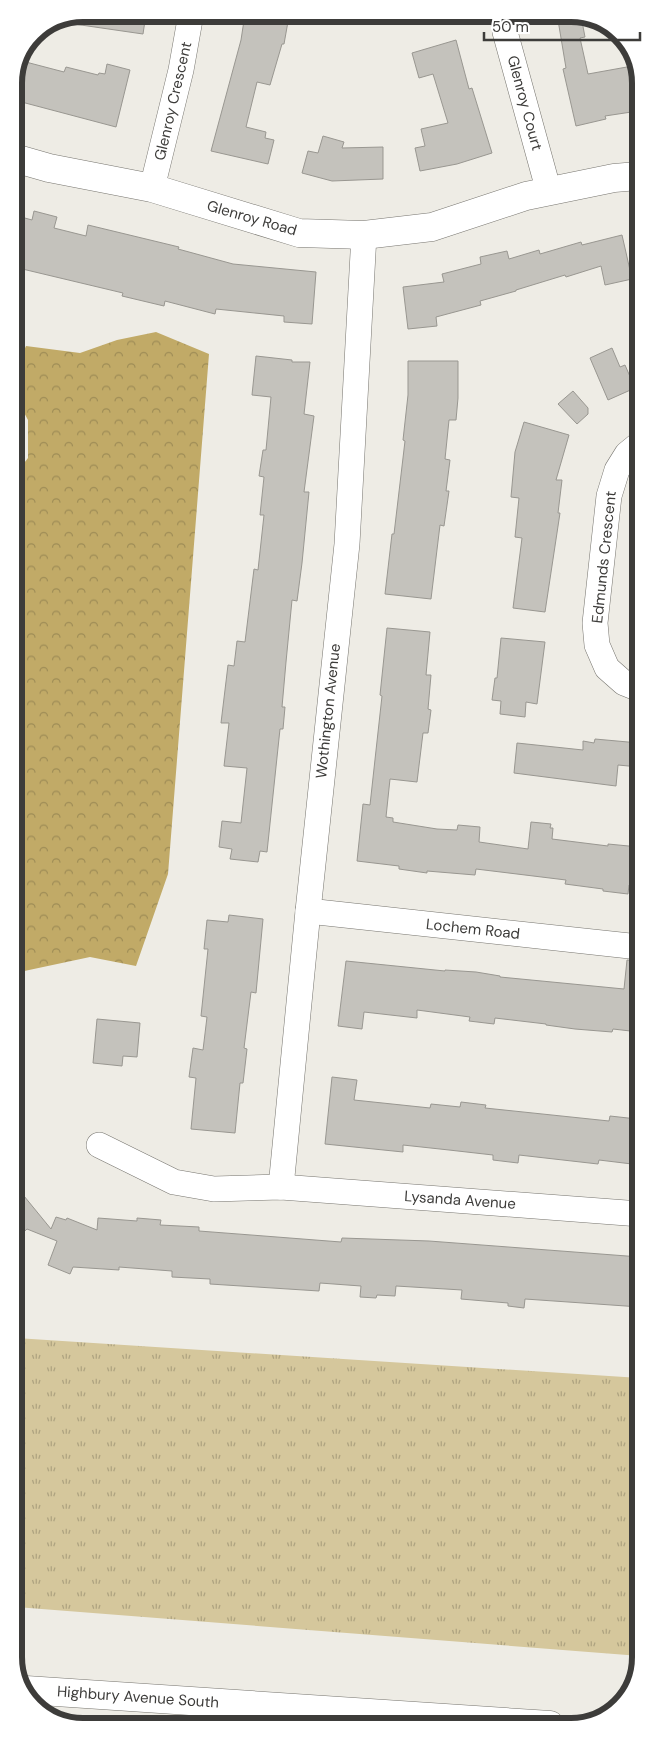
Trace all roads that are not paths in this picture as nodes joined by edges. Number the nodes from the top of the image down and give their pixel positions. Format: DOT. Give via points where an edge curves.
graph roads {
  1 [pos="190,22"];
  2 [pos="505,23"];
  3 [pos="23,161"];
  4 [pos="632,176"];
  5 [pos="152,188"];
  6 [pos="549,192"];
  7 [pos="364,235"];
  8 [pos="632,449"];
  9 [pos="632,686"];
  10 [pos="308,911"];
  11 [pos="632,946"];
  12 [pos="99,1144"];
  13 [pos="281,1187"];
  14 [pos="632,1213"];
  15 [pos="33,1690"];
  16 [pos="445,1718"];
  1 -- 5 [label="street, Glenroy Crescent"];
  2 -- 6 [label="street, Glenroy Court"];
  3 -- 5 [label="main road, Glenroy Road"];
  4 -- 6 [label="main road, Glenroy Road"];
  5 -- 7 [label="main road, Glenroy Road" via="299,232"];
  6 -- 7 [label="main road, Glenroy Road" via="526,196 432,227"];
  7 -- 10 [label="street, Wothington Avenue" via="348,544"];
  8 -- 9 [label="street, Edmunds Crescent" via="617,470 608,496 595,623 597,645 607,668"];
  10 -- 11 [label="street, Lochem Road"];
  10 -- 13 [label="street, Wothington Avenue"];
  12 -- 13 [label="street, Lysanda Avenue" via="174,1182 214,1189"];
  13 -- 14 [label="street, Lysanda Avenue"];
  15 -- 16 [label="main road, Highbury Avenue South"];
}
